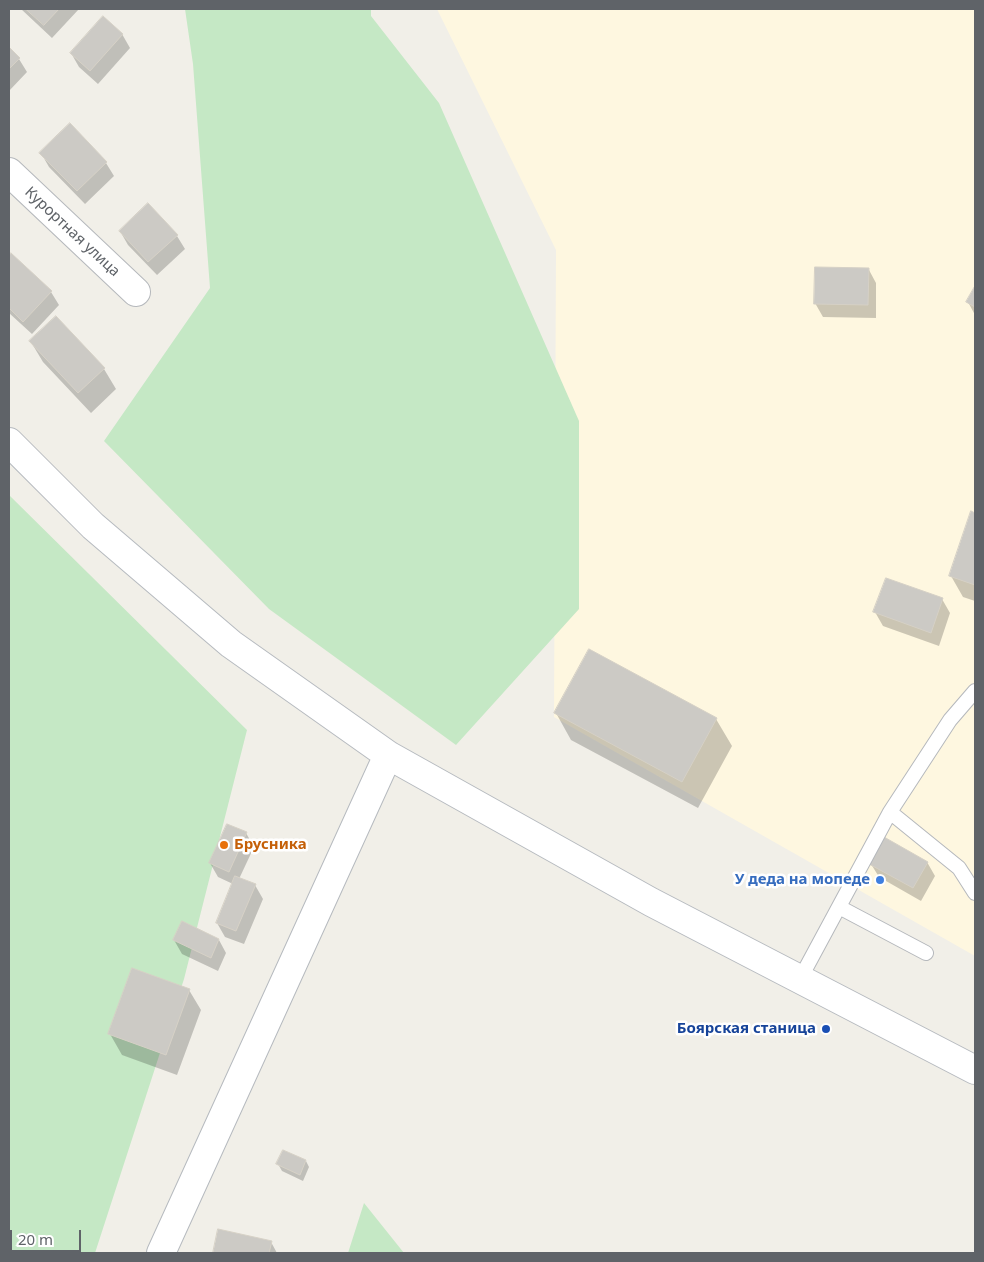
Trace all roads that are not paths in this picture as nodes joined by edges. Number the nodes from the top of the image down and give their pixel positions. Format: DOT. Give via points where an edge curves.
graph roads {
  1 [pos="9,172"];
  2 [pos="136,292"];
  3 [pos="9,442"];
  4 [pos="975,691"];
  5 [pos="388,755"];
  6 [pos="890,812"];
  7 [pos="975,893"];
  8 [pos="839,906"];
  9 [pos="926,953"];
  10 [pos="800,979"];
  11 [pos="975,1070"];
  12 [pos="162,1251"];
  1 -- 2 [label="main road, Курортная улица"];
  3 -- 5 [label="main road" via="93,526 231,644"];
  4 -- 6 [label="lane" via="950,720"];
  5 -- 10 [label="main road" via="634,892"];
  5 -- 12 [label="main road"];
  6 -- 7 [label="lane" via="959,868"];
  6 -- 8 [label="lane"];
  8 -- 9 [label="lane"];
  8 -- 10 [label="lane"];
  10 -- 11 [label="main road"];
}
